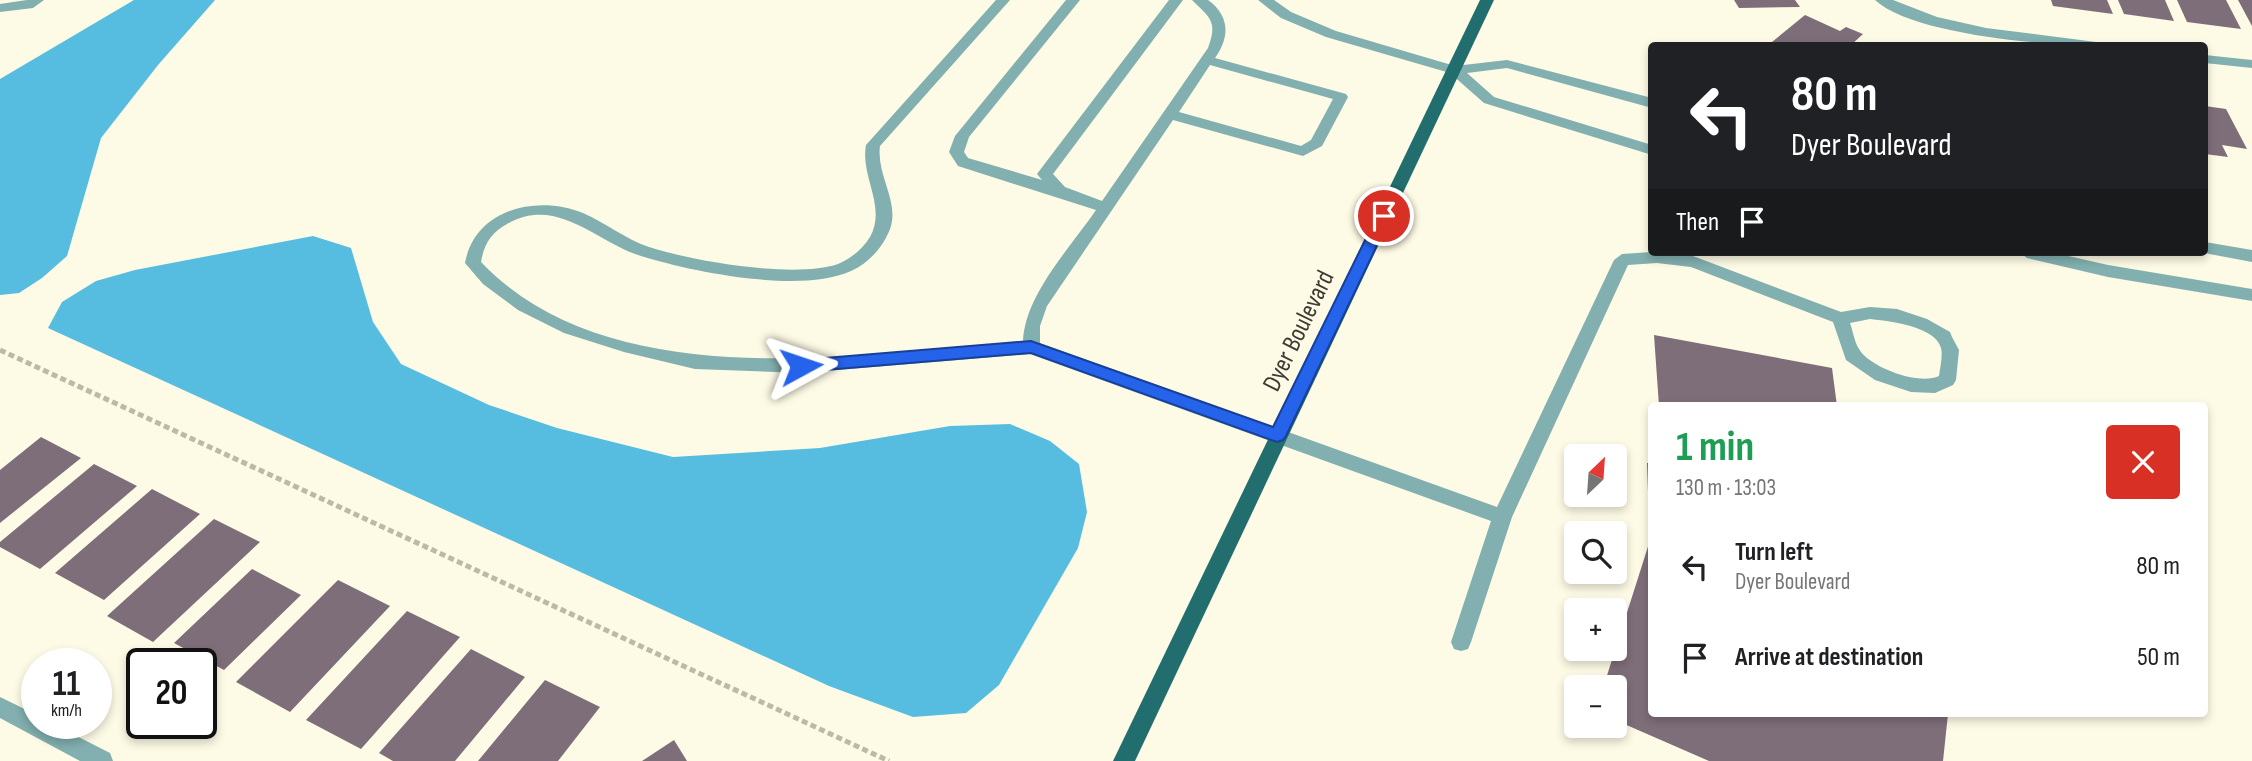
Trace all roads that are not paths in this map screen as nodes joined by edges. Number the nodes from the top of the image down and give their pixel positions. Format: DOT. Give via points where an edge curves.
graph roads {
  1 [pos="5,0"];
  2 [pos="37,0"];
  3 [pos="1003,0"];
  4 [pos="1073,0"];
  5 [pos="1176,0"];
  6 [pos="1199,0"];
  7 [pos="1265,0"];
  8 [pos="1487,0"];
  9 [pos="1882,0"];
  10 [pos="0,1"];
  11 [pos="0,8"];
  12 [pos="2065,42"];
  13 [pos="2208,59"];
  14 [pos="1207,60"];
  15 [pos="2252,64"];
  16 [pos="1455,70"];
  17 [pos="1648,102"];
  18 [pos="1170,114"];
  19 [pos="1648,149"];
  20 [pos="1060,191"];
  21 [pos="1106,208"];
  22 [pos="2208,249"];
  23 [pos="2044,256"];
  24 [pos="2252,256"];
  25 [pos="2252,295"];
  26 [pos="1840,318"];
  27 [pos="1031,347"];
  28 [pos="1277,436"];
  29 [pos="1502,517"];
  30 [pos="1461,642"];
  31 [pos="0,707"];
  32 [pos="102,761"];
  33 [pos="1124,761"];
  1 -- 10 [label="street"];
  2 -- 11 [label="street"];
  3 -- 27 [label="street" via="873,145 870,167 884,199 886,220 875,242 853,264 805,275 695,263 645,252 568,213 533,209 496,223 473,250 474,263 524,306 570,328 695,362 801,366"];
  4 -- 20 [label="street" via="962,136 957,152 963,162"];
  5 -- 20 [label="street" via="1045,174"];
  6 -- 14 [label="street" via="1221,22 1221,33"];
  7 -- 16 [label="street" via="1321,30"];
  8 -- 16 [label="main road, Dyer Boulevard"];
  9 -- 12 [label="street" via="1971,30"];
  13 -- 15 [label="street"];
  14 -- 18 [label="street"];
  14 -- 18 [label="street" via="1341,97 1317,143 1303,151"];
  16 -- 17 [label="street" via="1507,64"];
  16 -- 19 [label="street" via="1489,100"];
  16 -- 28 [label="main road, Dyer Boulevard"];
  18 -- 21 [label="street"];
  20 -- 21 [label="street"];
  21 -- 27 [label="street" via="1040,305"];
  22 -- 24 [label="street"];
  23 -- 25 [label="street"];
  26 -- 26 [label="street" via="1870,313 1922,323 1944,337 1950,350 1947,380 1935,386 1911,385 1881,375 1852,355"];
  26 -- 29 [label="street" via="1693,262 1657,257 1622,260"];
  27 -- 28 [label="street"];
  28 -- 29 [label="street"];
  28 -- 33 [label="main road, Dyer Boulevard"];
  29 -- 30 [label="street"];
  31 -- 32 [label="street"];
}
